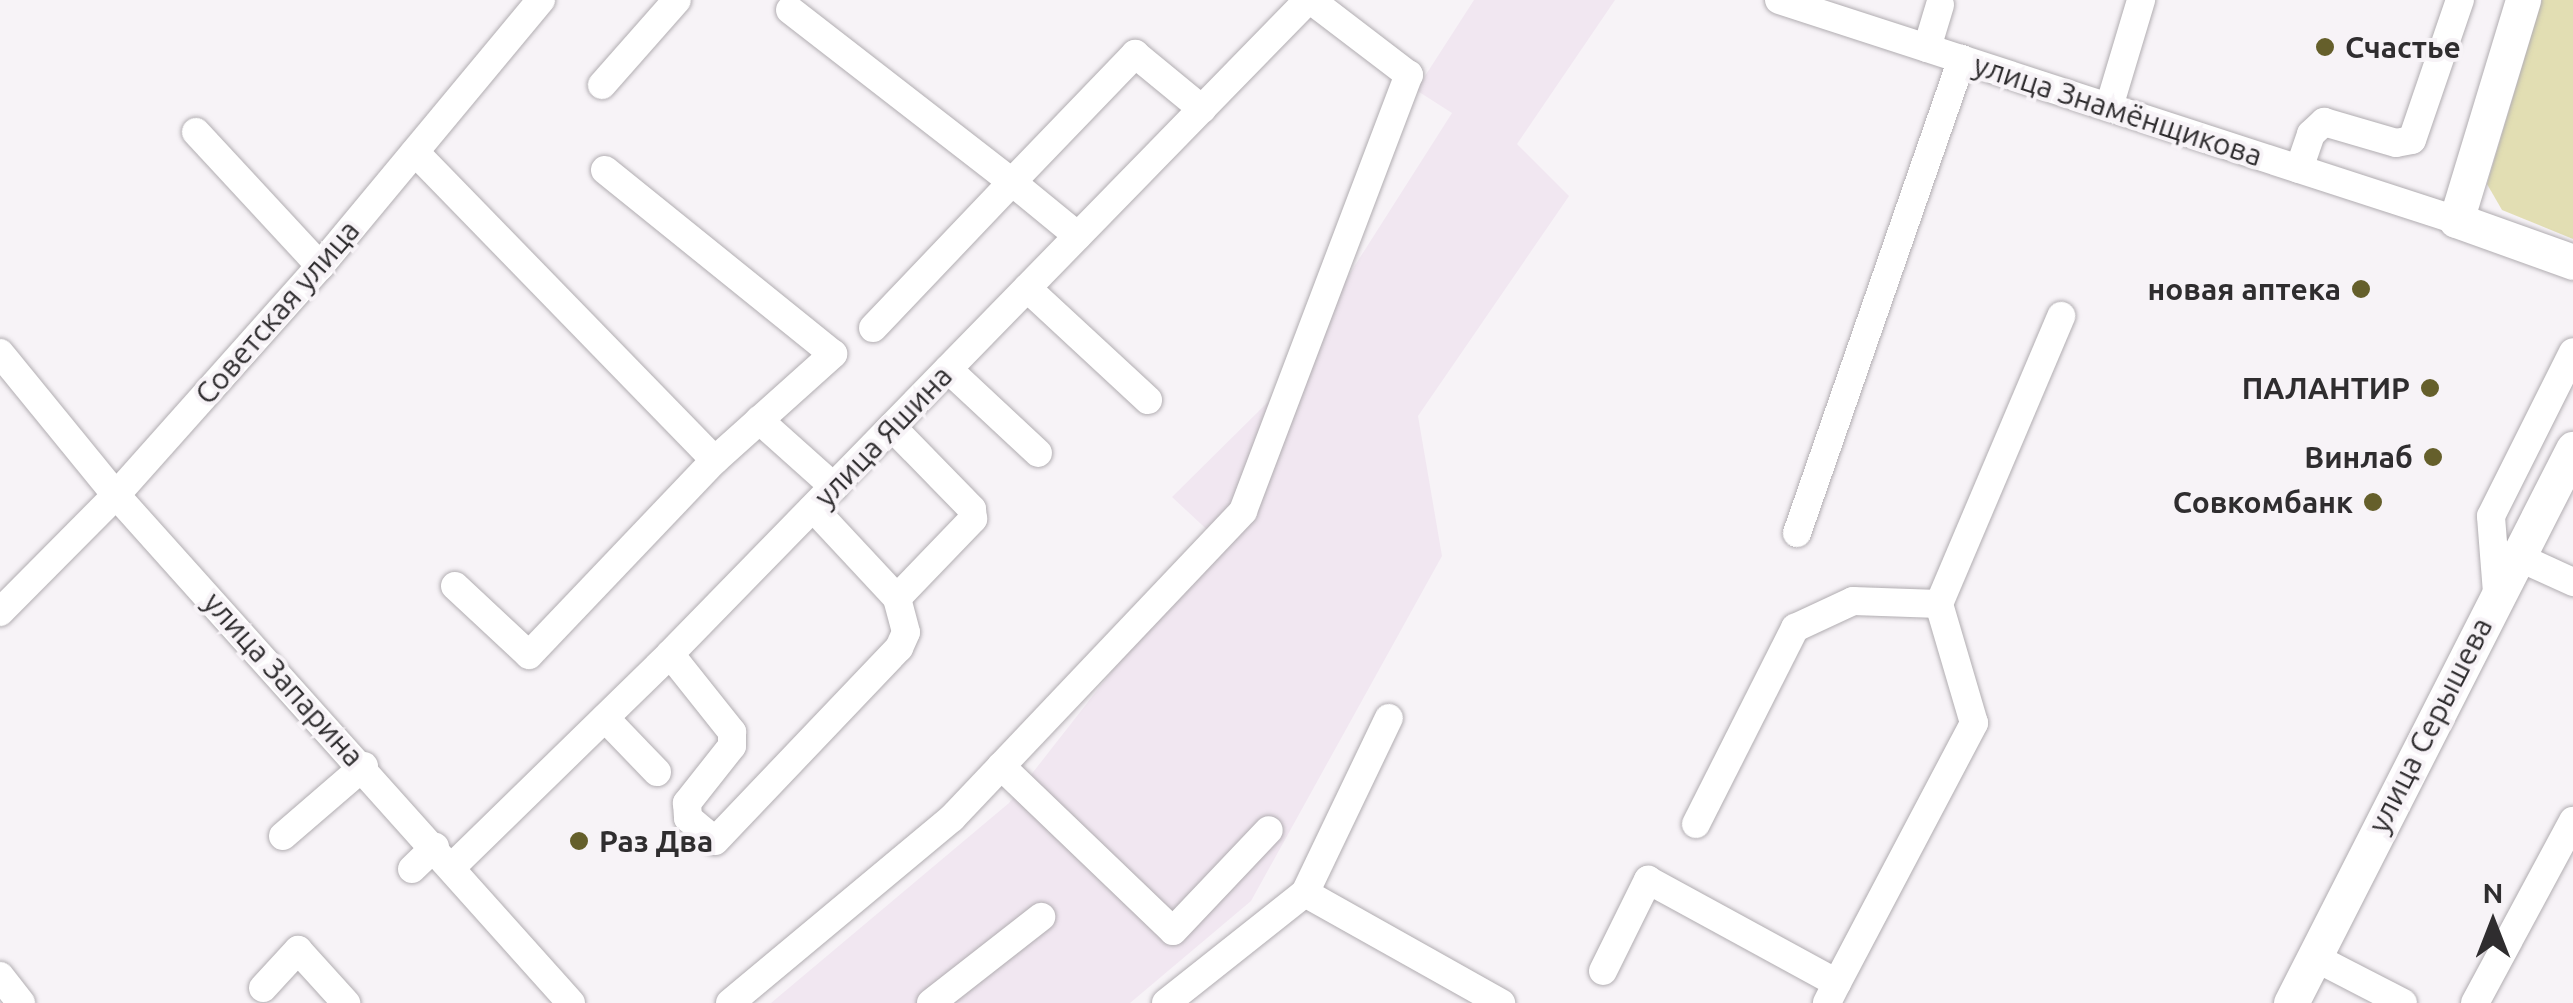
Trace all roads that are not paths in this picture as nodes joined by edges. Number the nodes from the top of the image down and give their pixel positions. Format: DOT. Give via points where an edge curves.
graph roads {
  1 [pos="541,0"];
  2 [pos="677,0"];
  3 [pos="1310,0"];
  4 [pos="1780,0"];
  5 [pos="2142,0"];
  6 [pos="2460,0"];
  7 [pos="2523,0"];
  8 [pos="1940,5"];
  9 [pos="1836,9"];
  10 [pos="790,10"];
  11 [pos="1926,48"];
  12 [pos="1962,60"];
  13 [pos="602,85"];
  14 [pos="2109,107"];
  15 [pos="1202,109"];
  16 [pos="196,132"];
  17 [pos="415,152"];
  18 [pos="2299,169"];
  19 [pos="605,170"];
  20 [pos="1012,182"];
  21 [pos="2456,220"];
  22 [pos="1078,236"];
  23 [pos="2568,258"];
  24 [pos="320,266"];
  25 [pos="1027,288"];
  26 [pos="2062,316"];
  27 [pos="873,328"];
  28 [pos="2573,352"];
  29 [pos="0,353"];
  30 [pos="948,369"];
  31 [pos="1148,400"];
  32 [pos="759,420"];
  33 [pos="892,427"];
  34 [pos="2573,449"];
  35 [pos="1038,452"];
  36 [pos="715,460"];
  37 [pos="834,487"];
  38 [pos="116,494"];
  39 [pos="813,508"];
  40 [pos="1797,533"];
  41 [pos="2516,556"];
  42 [pos="2573,582"];
  43 [pos="456,586"];
  44 [pos="2497,593"];
  45 [pos="897,598"];
  46 [pos="1939,604"];
  47 [pos="0,612"];
  48 [pos="670,654"];
  49 [pos="605,718"];
  50 [pos="1389,718"];
  51 [pos="364,766"];
  52 [pos="1001,766"];
  53 [pos="657,772"];
  54 [pos="1696,824"];
  55 [pos="1269,830"];
  56 [pos="2571,831"];
  57 [pos="283,836"];
  58 [pos="444,857"];
  59 [pos="412,868"];
  60 [pos="1305,893"];
  61 [pos="1040,917"];
  62 [pos="2314,957"];
  63 [pos="1603,970"];
  64 [pos="0,976"];
  65 [pos="263,988"];
  66 [pos="1832,993"];
  67 [pos="21,1003"];
  68 [pos="346,1003"];
  69 [pos="571,1003"];
  70 [pos="730,1003"];
  71 [pos="932,1003"];
  72 [pos="1166,1003"];
  73 [pos="1501,1003"];
  74 [pos="2290,1003"];
  75 [pos="2403,1003"];
  76 [pos="2474,1003"];
  1 -- 17 [label="street, Советская улица"];
  2 -- 13 [label="street"];
  3 -- 15 [label="street, улица Яшина"];
  3 -- 52 [label="street" via="1409,75 1243,511"];
  4 -- 9 [label="street, улица Знамёнщикова"];
  5 -- 14 [label="street"];
  6 -- 18 [label="street" via="2412,140 2396,143 2324,122 2310,134"];
  7 -- 21 [label="main road"];
  8 -- 11 [label="street"];
  9 -- 11 [label="street, улица Знамёнщикова"];
  10 -- 20 [label="street"];
  11 -- 12 [label="street, улица Знамёнщикова"];
  12 -- 14 [label="street, улица Знамёнщикова"];
  12 -- 40 [label="street"];
  14 -- 18 [label="street, улица Знамёнщикова"];
  15 -- 20 [label="street" via="1135,54"];
  15 -- 22 [label="street, улица Яшина"];
  16 -- 24 [label="street"];
  17 -- 24 [label="street, Советская улица"];
  17 -- 36 [label="street"];
  18 -- 21 [label="street, улица Знамёнщикова"];
  19 -- 32 [label="street" via="833,354"];
  20 -- 22 [label="street"];
  20 -- 27 [label="street"];
  21 -- 23 [label="main road"];
  22 -- 25 [label="street, улица Яшина"];
  24 -- 38 [label="street, Советская улица"];
  25 -- 30 [label="street, улица Яшина"];
  25 -- 31 [label="street"];
  26 -- 46 [label="street"];
  28 -- 44 [label="street" via="2492,516"];
  29 -- 38 [label="street, улица Запарина"];
  30 -- 33 [label="street, улица Яшина"];
  30 -- 35 [label="street"];
  32 -- 36 [label="street"];
  32 -- 37 [label="street"];
  33 -- 37 [label="street, улица Яшина"];
  33 -- 45 [label="street" via="974,514"];
  34 -- 41 [label="main road, улица Серышева"];
  36 -- 43 [label="street" via="529,655"];
  37 -- 39 [label="street, улица Яшина"];
  38 -- 47 [label="street, Советская улица"];
  38 -- 51 [label="street, улица Запарина"];
  39 -- 45 [label="street"];
  39 -- 48 [label="street, улица Яшина"];
  41 -- 42 [label="street"];
  41 -- 44 [label="main road, улица Серышева"];
  44 -- 62 [label="main road, улица Серышева"];
  45 -- 48 [label="street" via="906,632 898,648 715,841 688,818 686,803 732,746 732,732"];
  46 -- 54 [label="street" via="1853,601 1795,628"];
  46 -- 66 [label="street" via="1974,723"];
  48 -- 49 [label="street, улица Яшина"];
  49 -- 53 [label="street"];
  49 -- 58 [label="street, улица Яшина"];
  50 -- 60 [label="street"];
  51 -- 57 [label="street"];
  51 -- 58 [label="street, улица Запарина"];
  52 -- 55 [label="street" via="1173,931"];
  52 -- 70 [label="street" via="952,818"];
  56 -- 76 [label="street"];
  58 -- 59 [label="street, улица Яшина"];
  58 -- 69 [label="street, улица Запарина"];
  60 -- 72 [label="street"];
  60 -- 73 [label="street"];
  61 -- 71 [label="street"];
  62 -- 74 [label="main road, улица Серышева"];
  62 -- 75 [label="street"];
  63 -- 66 [label="street" via="1648,880"];
  64 -- 67 [label="street"];
  65 -- 68 [label="street" via="298,950"];
}
